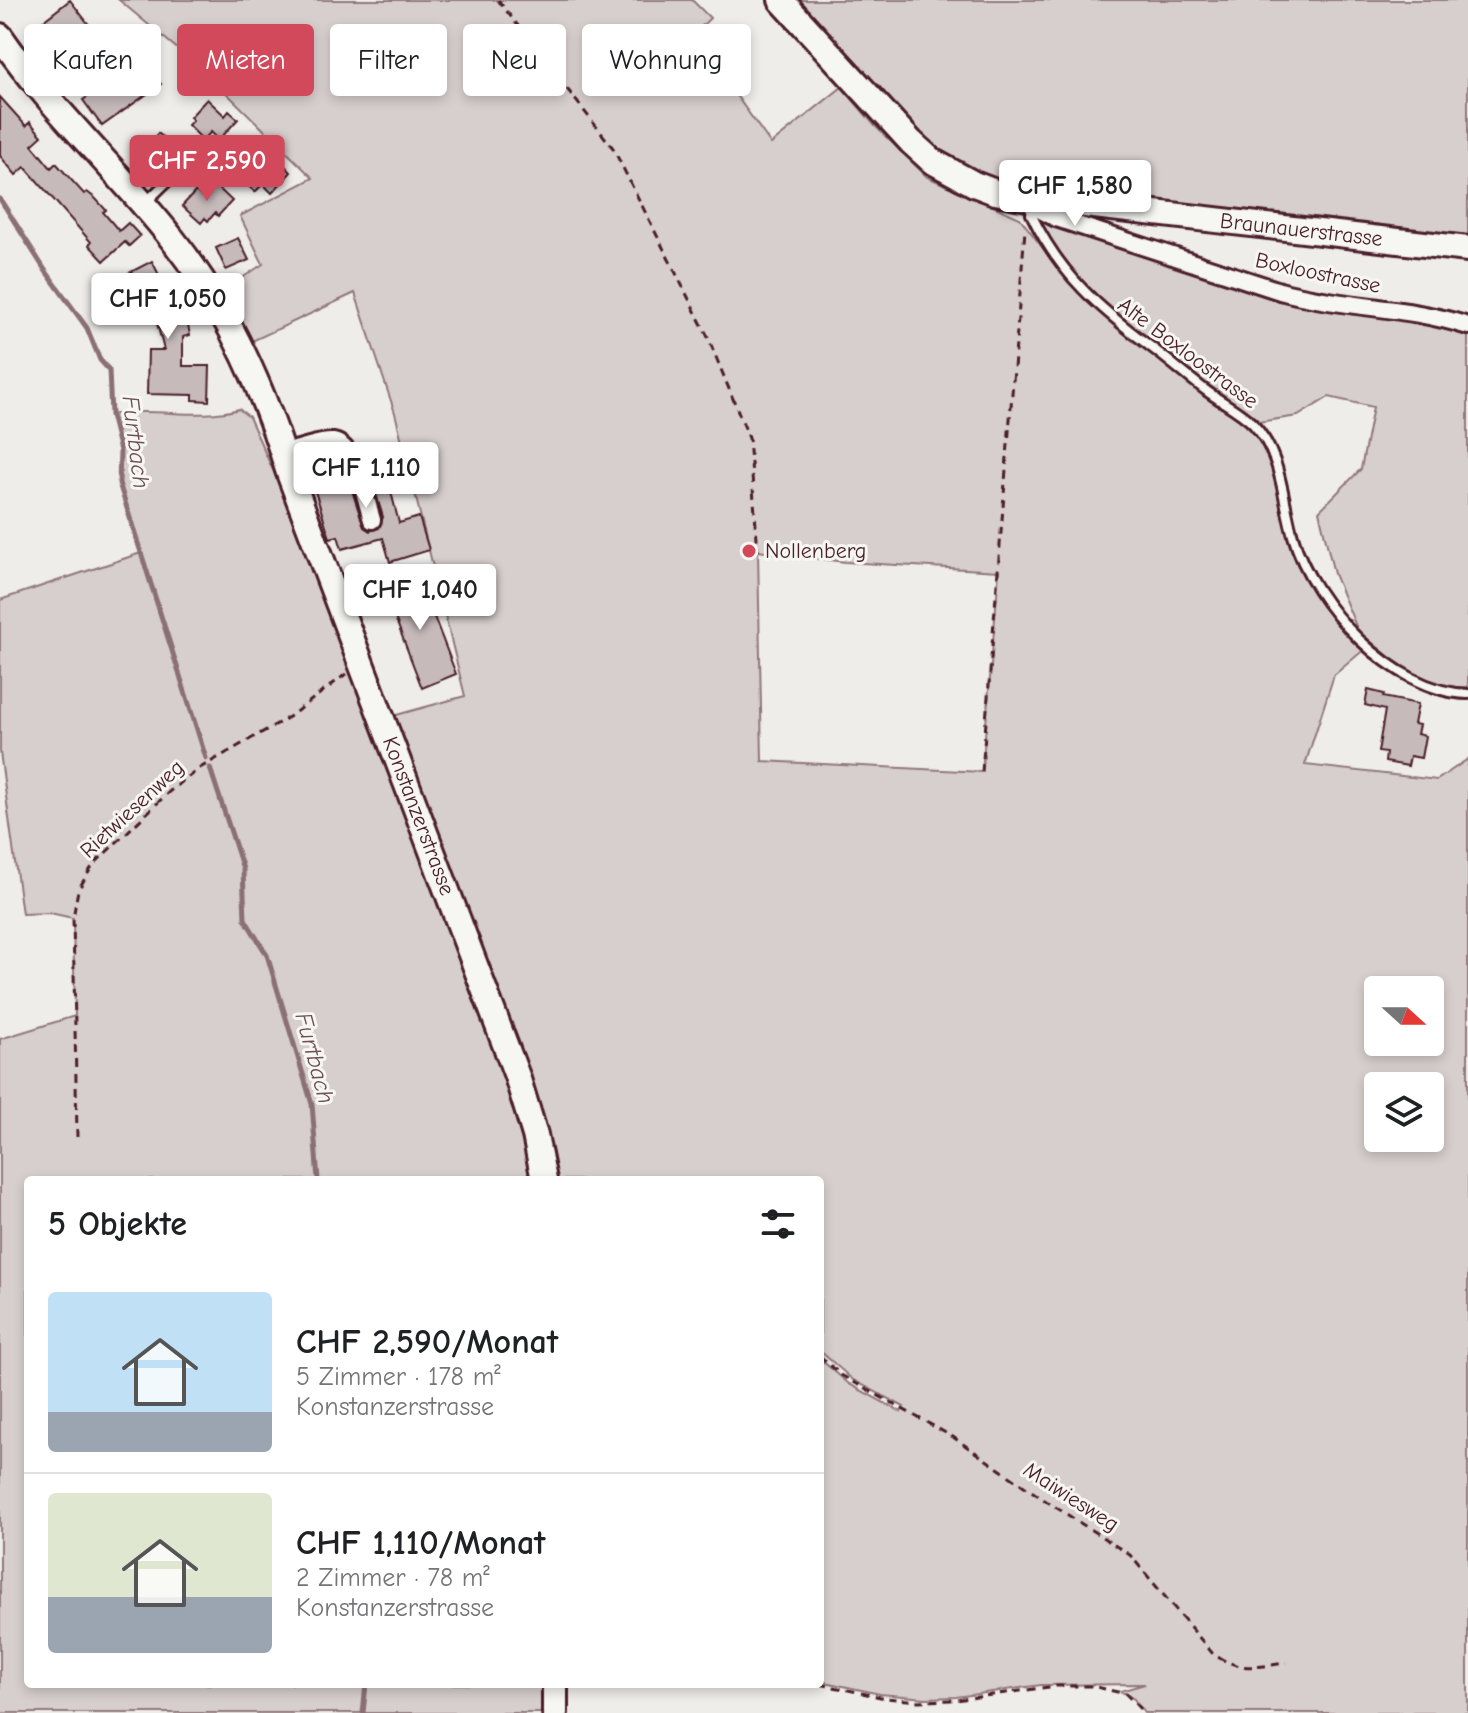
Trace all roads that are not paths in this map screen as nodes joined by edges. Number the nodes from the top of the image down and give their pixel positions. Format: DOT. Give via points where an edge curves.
graph roads {
  1 [pos="781,0"];
  2 [pos="0,36"];
  3 [pos="223,166"];
  4 [pos="1033,202"];
  5 [pos="142,205"];
  6 [pos="1468,249"];
  7 [pos="1468,326"];
  8 [pos="283,454"];
  9 [pos="372,520"];
  10 [pos="1468,694"];
  11 [pos="543,1176"];
  12 [pos="555,1688"];
  13 [pos="555,1713"];
  1 -- 4 [label="main road, Braunauerstrasse" via="932,161 974,184"];
  2 -- 5 [label="main road, Konstanzerstrasse"];
  3 -- 5 [label="lane" via="197,153"];
  4 -- 6 [label="main road, Braunauerstrasse"];
  4 -- 7 [label="street, Boxloostrasse" via="1056,218 1280,291"];
  4 -- 10 [label="lane, Alte Boxloostrasse" via="1031,214 1052,253 1090,299 1263,437 1276,465 1297,550 1336,614 1412,680"];
  5 -- 8 [label="main road, Konstanzerstrasse" via="190,263 228,323"];
  8 -- 9 [label="street" via="332,441 343,446 352,455"];
  8 -- 11 [label="main road, Konstanzerstrasse" via="517,1076"];
  12 -- 13 [label="main road"];
}
